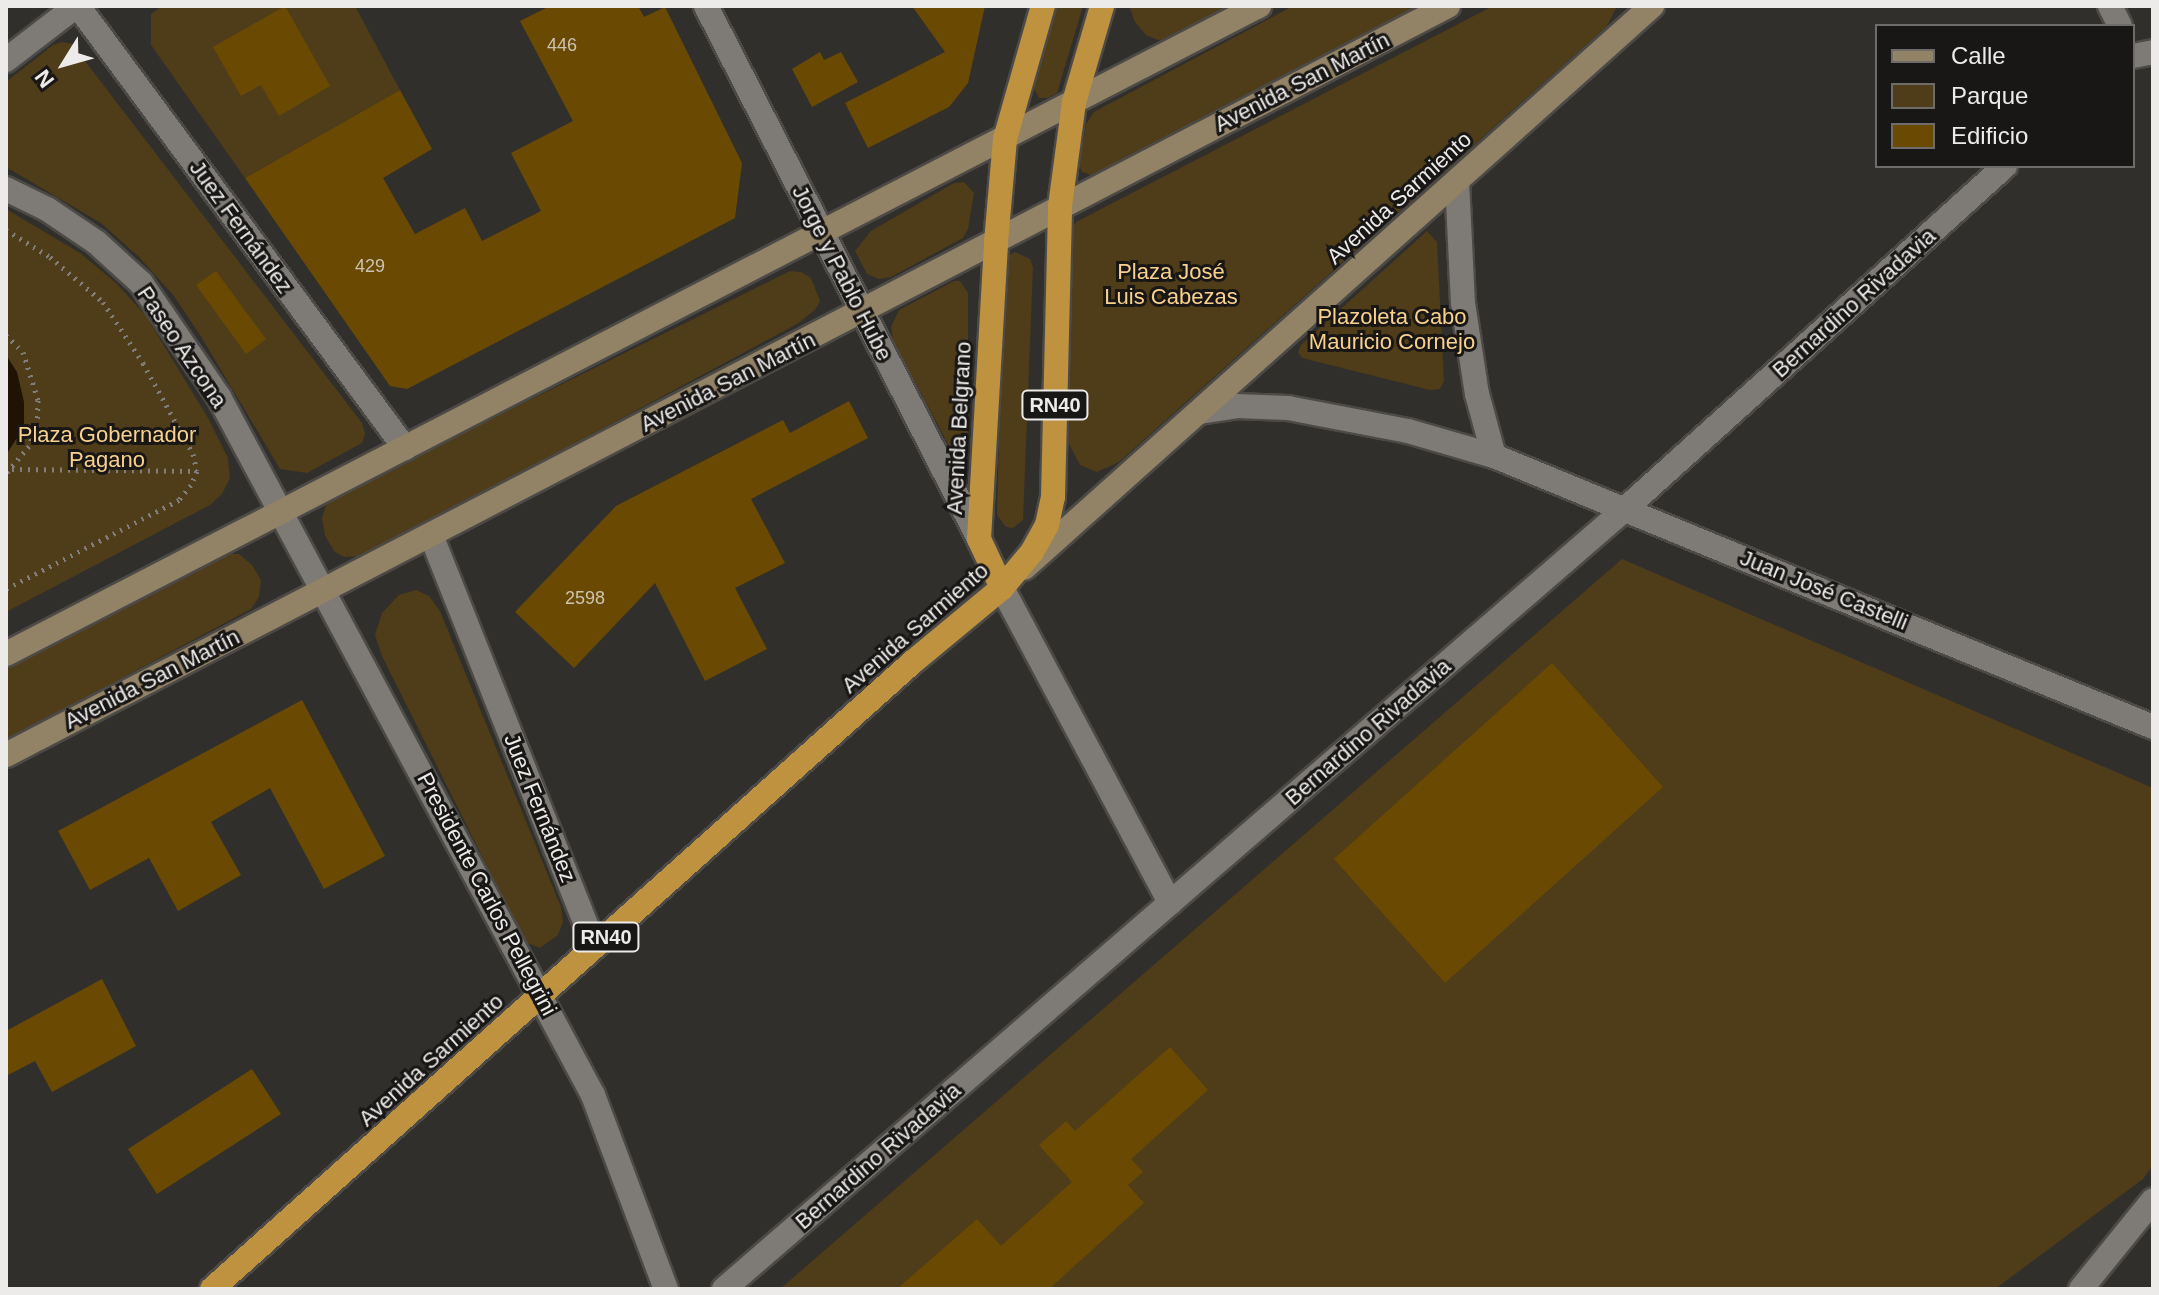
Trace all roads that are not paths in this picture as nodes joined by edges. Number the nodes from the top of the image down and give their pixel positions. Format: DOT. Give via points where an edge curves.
graph roads {
  1 [pos="77,6"];
  2 [pos="706,6"];
  3 [pos="1043,6"];
  4 [pos="1102,6"];
  5 [pos="1259,6"];
  6 [pos="1447,6"];
  7 [pos="2110,6"];
  8 [pos="1645,9"];
  9 [pos="2119,24"];
  10 [pos="6,60"];
  11 [pos="1074,102"];
  12 [pos="1005,139"];
  13 [pos="2003,168"];
  14 [pos="1457,181"];
  15 [pos="6,189"];
  16 [pos="1060,206"];
  17 [pos="821,233"];
  18 [pos="996,242"];
  19 [pos="862,313"];
  20 [pos="1200,412"];
  21 [pos="405,448"];
  22 [pos="1494,456"];
  23 [pos="1625,509"];
  24 [pos="281,511"];
  25 [pos="431,535"];
  26 [pos="979,539"];
  27 [pos="1002,588"];
  28 [pos="323,591"];
  29 [pos="6,654"];
  30 [pos="2153,727"];
  31 [pos="6,755"];
  32 [pos="1170,903"];
  33 [pos="595,947"];
  34 [pos="543,996"];
  35 [pos="2153,1200"];
  36 [pos="212,1289"];
  37 [pos="666,1289"];
  38 [pos="724,1289"];
  39 [pos="2081,1289"];
  1 -- 10 [label="street"];
  1 -- 21 [label="street, Juez Fernández"];
  2 -- 17 [label="street, Jorge y Pablo Hube"];
  3 -- 12 [label="highway, Avenida Belgrano"];
  4 -- 11 [label="highway, RN40"];
  5 -- 11 [label="main road"];
  6 -- 16 [label="main road, Avenida San Martín"];
  7 -- 9 [label="street"];
  8 -- 14 [label="main road, Avenida Sarmiento"];
  11 -- 12 [label="main road"];
  11 -- 16 [label="highway, RN40"];
  12 -- 17 [label="main road"];
  12 -- 18 [label="highway, Avenida Belgrano"];
  13 -- 23 [label="street, Bernardino Rivadavia"];
  14 -- 20 [label="main road, Avenida Sarmiento"];
  14 -- 22 [label="street" via="1463,303 1477,394"];
  15 -- 24 [label="street, Paseo Azcona" via="96,242 141,283 219,397"];
  16 -- 18 [label="main road, Avenida San Martín"];
  16 -- 27 [label="highway, RN40" via="1053,497 1047,525 1032,552"];
  17 -- 19 [label="street, Jorge y Pablo Hube"];
  17 -- 21 [label="main road"];
  18 -- 19 [label="main road, Avenida San Martín"];
  18 -- 26 [label="highway, Avenida Belgrano"];
  19 -- 25 [label="main road, Avenida San Martín"];
  19 -- 26 [label="street, Jorge y Pablo Hube"];
  20 -- 22 [label="street, Juan José Castelli" via="1236,406 1288,408 1408,431"];
  20 -- 27 [label="main road, Avenida Sarmiento"];
  21 -- 24 [label="main road"];
  22 -- 23 [label="street, Juan José Castelli"];
  23 -- 30 [label="street, Juan José Castelli"];
  23 -- 32 [label="street, Bernardino Rivadavia"];
  24 -- 28 [label="street, Presidente Carlos Pellegrini"];
  24 -- 29 [label="main road"];
  25 -- 28 [label="main road, Avenida San Martín"];
  25 -- 33 [label="street, Juez Fernández"];
  26 -- 27 [label="highway, Avenida Belgrano"];
  27 -- 32 [label="street"];
  27 -- 33 [label="highway, Avenida Sarmiento / RN40"];
  28 -- 31 [label="main road, Avenida San Martín"];
  28 -- 34 [label="street, Presidente Carlos Pellegrini"];
  32 -- 38 [label="street, Bernardino Rivadavia"];
  33 -- 34 [label="highway, Avenida Sarmiento / RN40"];
  34 -- 36 [label="highway, Avenida Sarmiento / RN40"];
  34 -- 37 [label="street, Presidente Carlos Pellegrini" via="593,1095"];
  35 -- 39 [label="street"];
}
